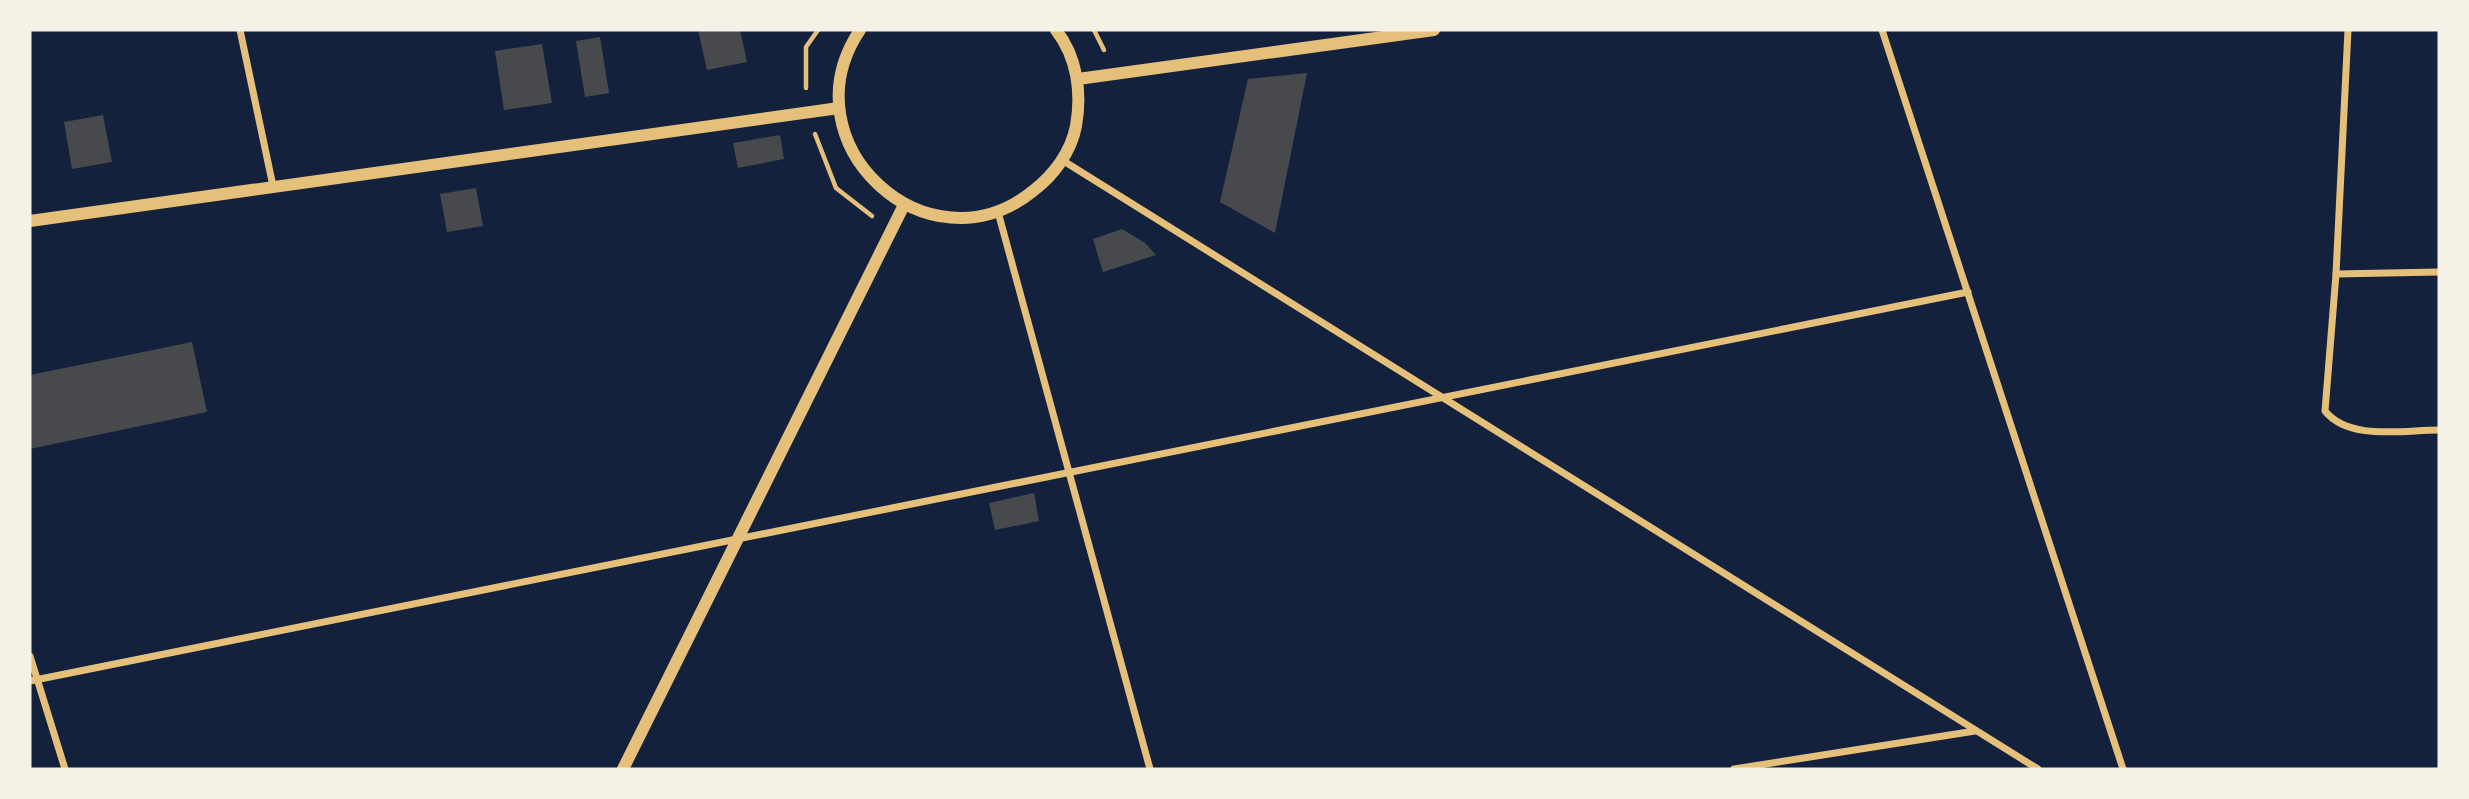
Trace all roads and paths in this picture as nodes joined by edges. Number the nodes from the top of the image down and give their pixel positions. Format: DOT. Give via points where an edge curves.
graph roads {
  1 [pos="240,30"];
  2 [pos="860,30"];
  3 [pos="1056,30"];
  4 [pos="1434,30"];
  5 [pos="1882,30"];
  6 [pos="2348,30"];
  7 [pos="1078,79"];
  8 [pos="839,108"];
  9 [pos="1062,160"];
  10 [pos="273,186"];
  11 [pos="904,205"];
  12 [pos="998,212"];
  13 [pos="30,220"];
  14 [pos="2439,272"];
  15 [pos="2336,274"];
  16 [pos="1968,292"];
  17 [pos="1441,398"];
  18 [pos="2439,430"];
  19 [pos="1069,472"];
  20 [pos="738,538"];
  21 [pos="30,656"];
  22 [pos="34,680"];
  23 [pos="1976,731"];
  24 [pos="65,769"];
  25 [pos="623,769"];
  26 [pos="1150,769"];
  27 [pos="1734,769"];
  28 [pos="2038,769"];
  29 [pos="2123,769"];
  1 -- 10 [label="street"];
  2 -- 8 [label="street" via="844,63"];
  3 -- 7 [label="street" via="1065,41"];
  4 -- 7 [label="street"];
  5 -- 16 [label="street"];
  6 -- 15 [label="street"];
  7 -- 9 [label="street" via="1074,135"];
  8 -- 10 [label="street"];
  8 -- 11 [label="street" via="845,137 859,165"];
  9 -- 12 [label="street" via="1023,200"];
  9 -- 17 [label="street"];
  10 -- 13 [label="street"];
  11 -- 12 [label="street" via="934,216 966,218"];
  11 -- 20 [label="street"];
  12 -- 19 [label="street"];
  14 -- 15 [label="street"];
  15 -- 18 [label="street" via="2325,411 2334,422 2352,430"];
  16 -- 17 [label="street"];
  16 -- 29 [label="street"];
  17 -- 19 [label="street"];
  17 -- 23 [label="street"];
  19 -- 20 [label="street"];
  19 -- 26 [label="street"];
  20 -- 22 [label="street"];
  20 -- 25 [label="street"];
  21 -- 22 [label="street"];
  22 -- 24 [label="street"];
  23 -- 27 [label="street"];
  23 -- 28 [label="street"];
}
